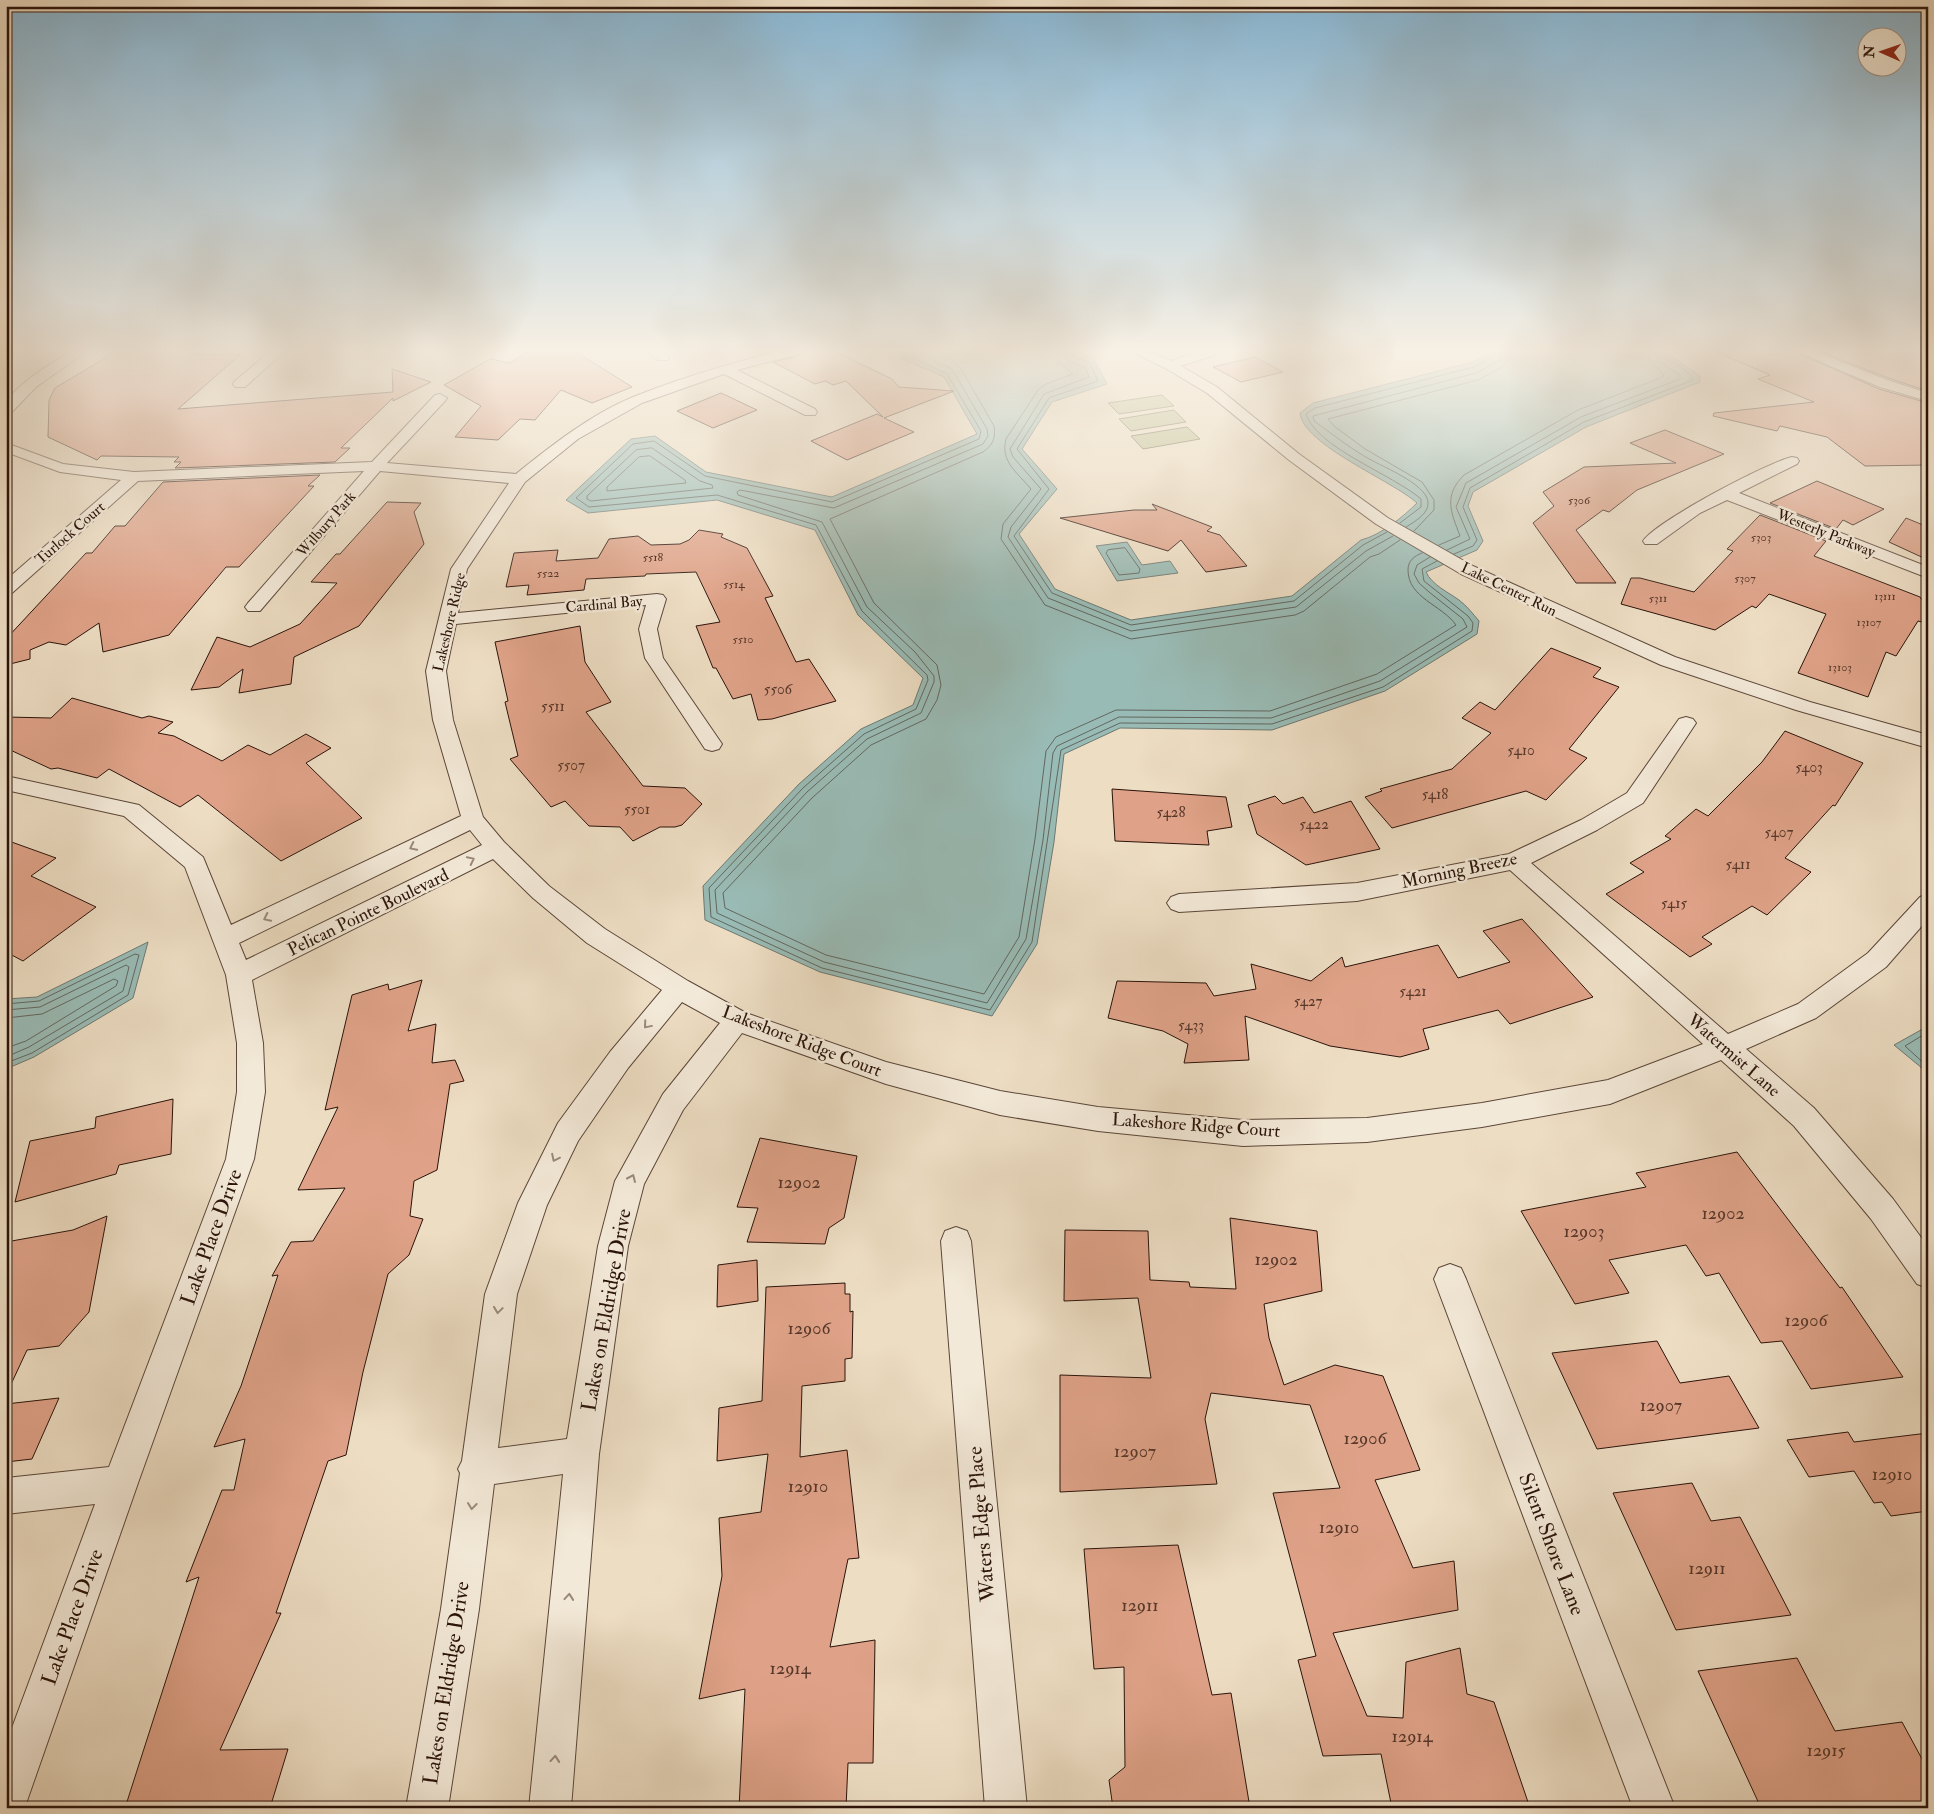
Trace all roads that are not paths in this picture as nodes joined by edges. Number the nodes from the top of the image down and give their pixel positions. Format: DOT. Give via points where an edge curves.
graph roads {
  1 [pos="406,435"];
  2 [pos="575,435"];
  3 [pos="1267,435"];
  4 [pos="6,447"];
  5 [pos="1792,461"];
  6 [pos="376,466"];
  7 [pos="134,477"];
  8 [pos="519,479"];
  9 [pos="1724,493"];
  10 [pos="1651,541"];
  11 [pos="1928,573"];
  12 [pos="6,589"];
  13 [pos="254,607"];
  14 [pos="448,619"];
  15 [pos="1686,723"];
  16 [pos="1928,742"];
  17 [pos="712,744"];
  18 [pos="6,783"];
  19 [pos="472,818"];
  20 [pos="496,848"];
  21 [pos="1514,861"];
  22 [pos="1179,903"];
  23 [pos="1928,903"];
  24 [pos="225,939"];
  25 [pos="239,975"];
  26 [pos="678,988"];
  27 [pos="737,1020"];
  28 [pos="1724,1047"];
  29 [pos="956,1241"];
  30 [pos="1928,1273"];
  31 [pos="1450,1279"];
  32 [pos="582,1454"];
  33 [pos="476,1469"];
  34 [pos="120,1483"];
  35 [pos="6,1496"];
  36 [pos="6,1801"];
  37 [pos="426,1808"];
  38 [pos="550,1808"];
  39 [pos="1006,1808"];
  40 [pos="1654,1808"];
  1 -- 6 [label="street, Wilbury Park"];
  2 -- 8 [label="street, Lakeshore Ridge"];
  3 -- 16 [label="street, Lake Center Run" via="1382,521 1466,570 1668,661 1804,706"];
  4 -- 7 [label="street" via="60,468"];
  5 -- 9 [label="street"];
  6 -- 7 [label="street"];
  6 -- 8 [label="street"];
  6 -- 13 [label="street, Wilbury Park"];
  7 -- 12 [label="street, Turlock Court"];
  8 -- 14 [label="street, Lakeshore Ridge" via="459,569"];
  9 -- 10 [label="street"];
  9 -- 11 [label="street, Westerly Parkway"];
  14 -- 17 [label="street, Cardinal Bay" via="656,599 648,629 654,658"];
  14 -- 19 [label="street, Lakeshore Ridge" via="436,671 443,720"];
  15 -- 21 [label="street, Morning Breeze" via="1634,798 1590,825"];
  18 -- 24 [label="street, Lake Place Drive" via="131,810 195,863"];
  19 -- 20 [label="street, Lakeshore Ridge"];
  19 -- 24 [label="street, one-way"];
  25 -- 20 [label="street, Pelican Pointe Boulevard, one-way"];
  20 -- 26 [label="street, Lakeshore Ridge" via="541,892 596,936"];
  21 -- 22 [label="street, Morning Breeze" via="1357,892"];
  21 -- 28 [label="street, Watermist Lane"];
  23 -- 28 [label="street, Lakeshore Ridge Court" via="1877,960 1807,1011"];
  24 -- 25 [label="street, Lake Place Drive"];
  25 -- 34 [label="street, Lake Place Drive" via="250,1043 252,1092 240,1160"];
  26 -- 27 [label="street, Lakeshore Ridge Court"];
  26 -- 33 [label="street, Lakes on Eldridge Drive, one-way" via="618,1060 568,1132 534,1203 501,1294"];
  27 -- 28 [label="street, Lakeshore Ridge Court" via="886,1073 1000,1103 1098,1118 1243,1133 1367,1130 1482,1115 1610,1092"];
  32 -- 27 [label="street, Lakes on Eldridge Drive, one-way" via="613,1246 630,1181 673,1102"];
  28 -- 30 [label="street, Watermist Lane" via="1804,1117 1882,1209"];
  29 -- 39 [label="street, Waters Edge Place"];
  31 -- 40 [label="street, Silent Shore Lane"];
  32 -- 33 [label="street"];
  38 -- 32 [label="street, Lakes on Eldridge Drive, one-way"];
  33 -- 37 [label="street, Lakes on Eldridge Drive, one-way" via="460,1609"];
  34 -- 35 [label="street"];
  34 -- 36 [label="street, Lake Place Drive"];
}
